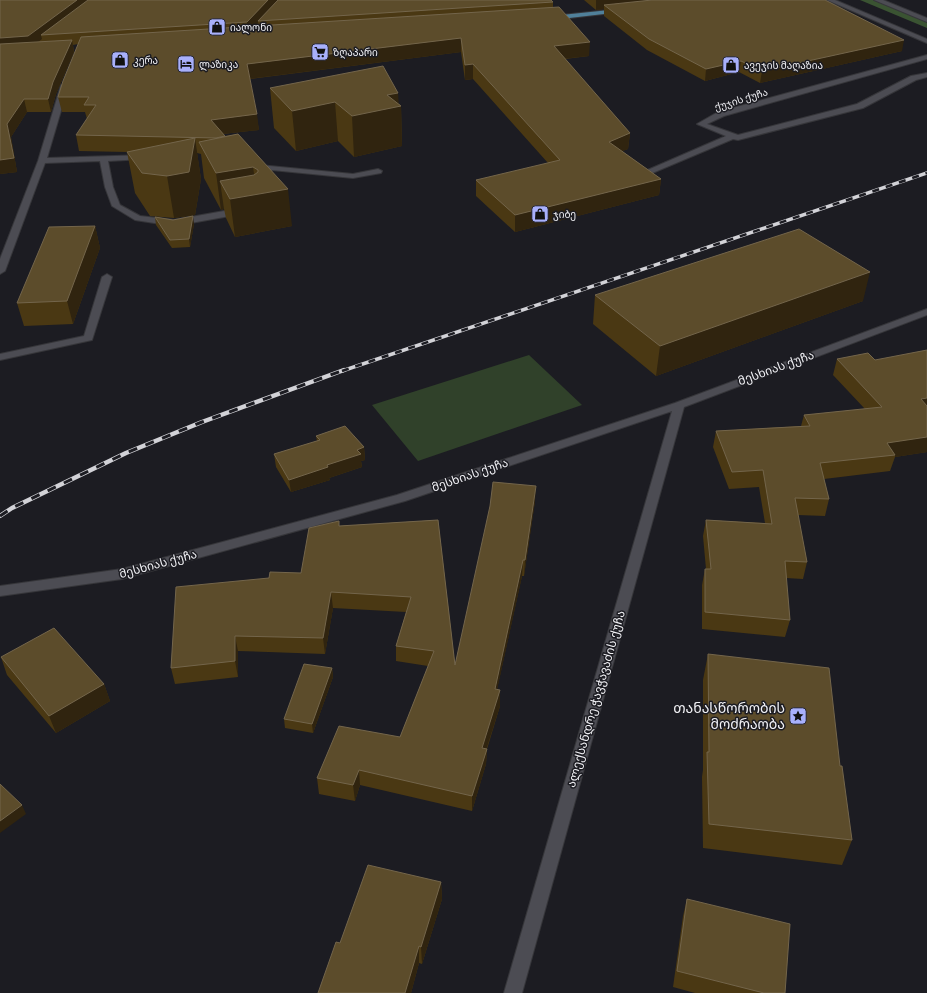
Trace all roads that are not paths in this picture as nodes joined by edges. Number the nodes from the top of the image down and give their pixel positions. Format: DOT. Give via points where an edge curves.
graph roads {
  1 [pos="830,0"];
  2 [pos="877,0"];
  3 [pos="623,10"];
  4 [pos="544,18"];
  5 [pos="927,20"];
  6 [pos="927,41"];
  7 [pos="927,57"];
  8 [pos="927,75"];
  9 [pos="66,82"];
  10 [pos="733,136"];
  11 [pos="153,157"];
  12 [pos="104,158"];
  13 [pos="42,161"];
  14 [pos="247,166"];
  15 [pos="378,171"];
  16 [pos="647,172"];
  17 [pos="250,210"];
  18 [pos="0,270"];
  19 [pos="107,276"];
  20 [pos="927,312"];
  21 [pos="0,357"];
  22 [pos="679,404"];
  23 [pos="0,591"];
  24 [pos="513,993"];
  1 -- 6 [label="street"];
  2 -- 5 [label="street"];
  3 -- 4 [label="main road"];
  7 -- 10 [label="street, ქუჯის ქუჩა" via="721,114 701,124"];
  8 -- 10 [label="street, ქუჯის ქუჩა" via="914,78 860,106 738,138"];
  9 -- 13 [label="street"];
  10 -- 16 [label="street"];
  11 -- 12 [label="street"];
  12 -- 13 [label="street"];
  12 -- 17 [label="street" via="109,187 116,206 138,218 174,223"];
  13 -- 18 [label="street"];
  14 -- 15 [label="street" via="353,176"];
  19 -- 21 [label="street" via="88,338"];
  20 -- 22 [label="street, მესხიას ქუჩა"];
  22 -- 23 [label="street, მესხიას ქუჩა" via="401,498 122,574"];
  22 -- 24 [label="street, ალექსანდრე ჭავჭავაძის ქუჩა"];
}
